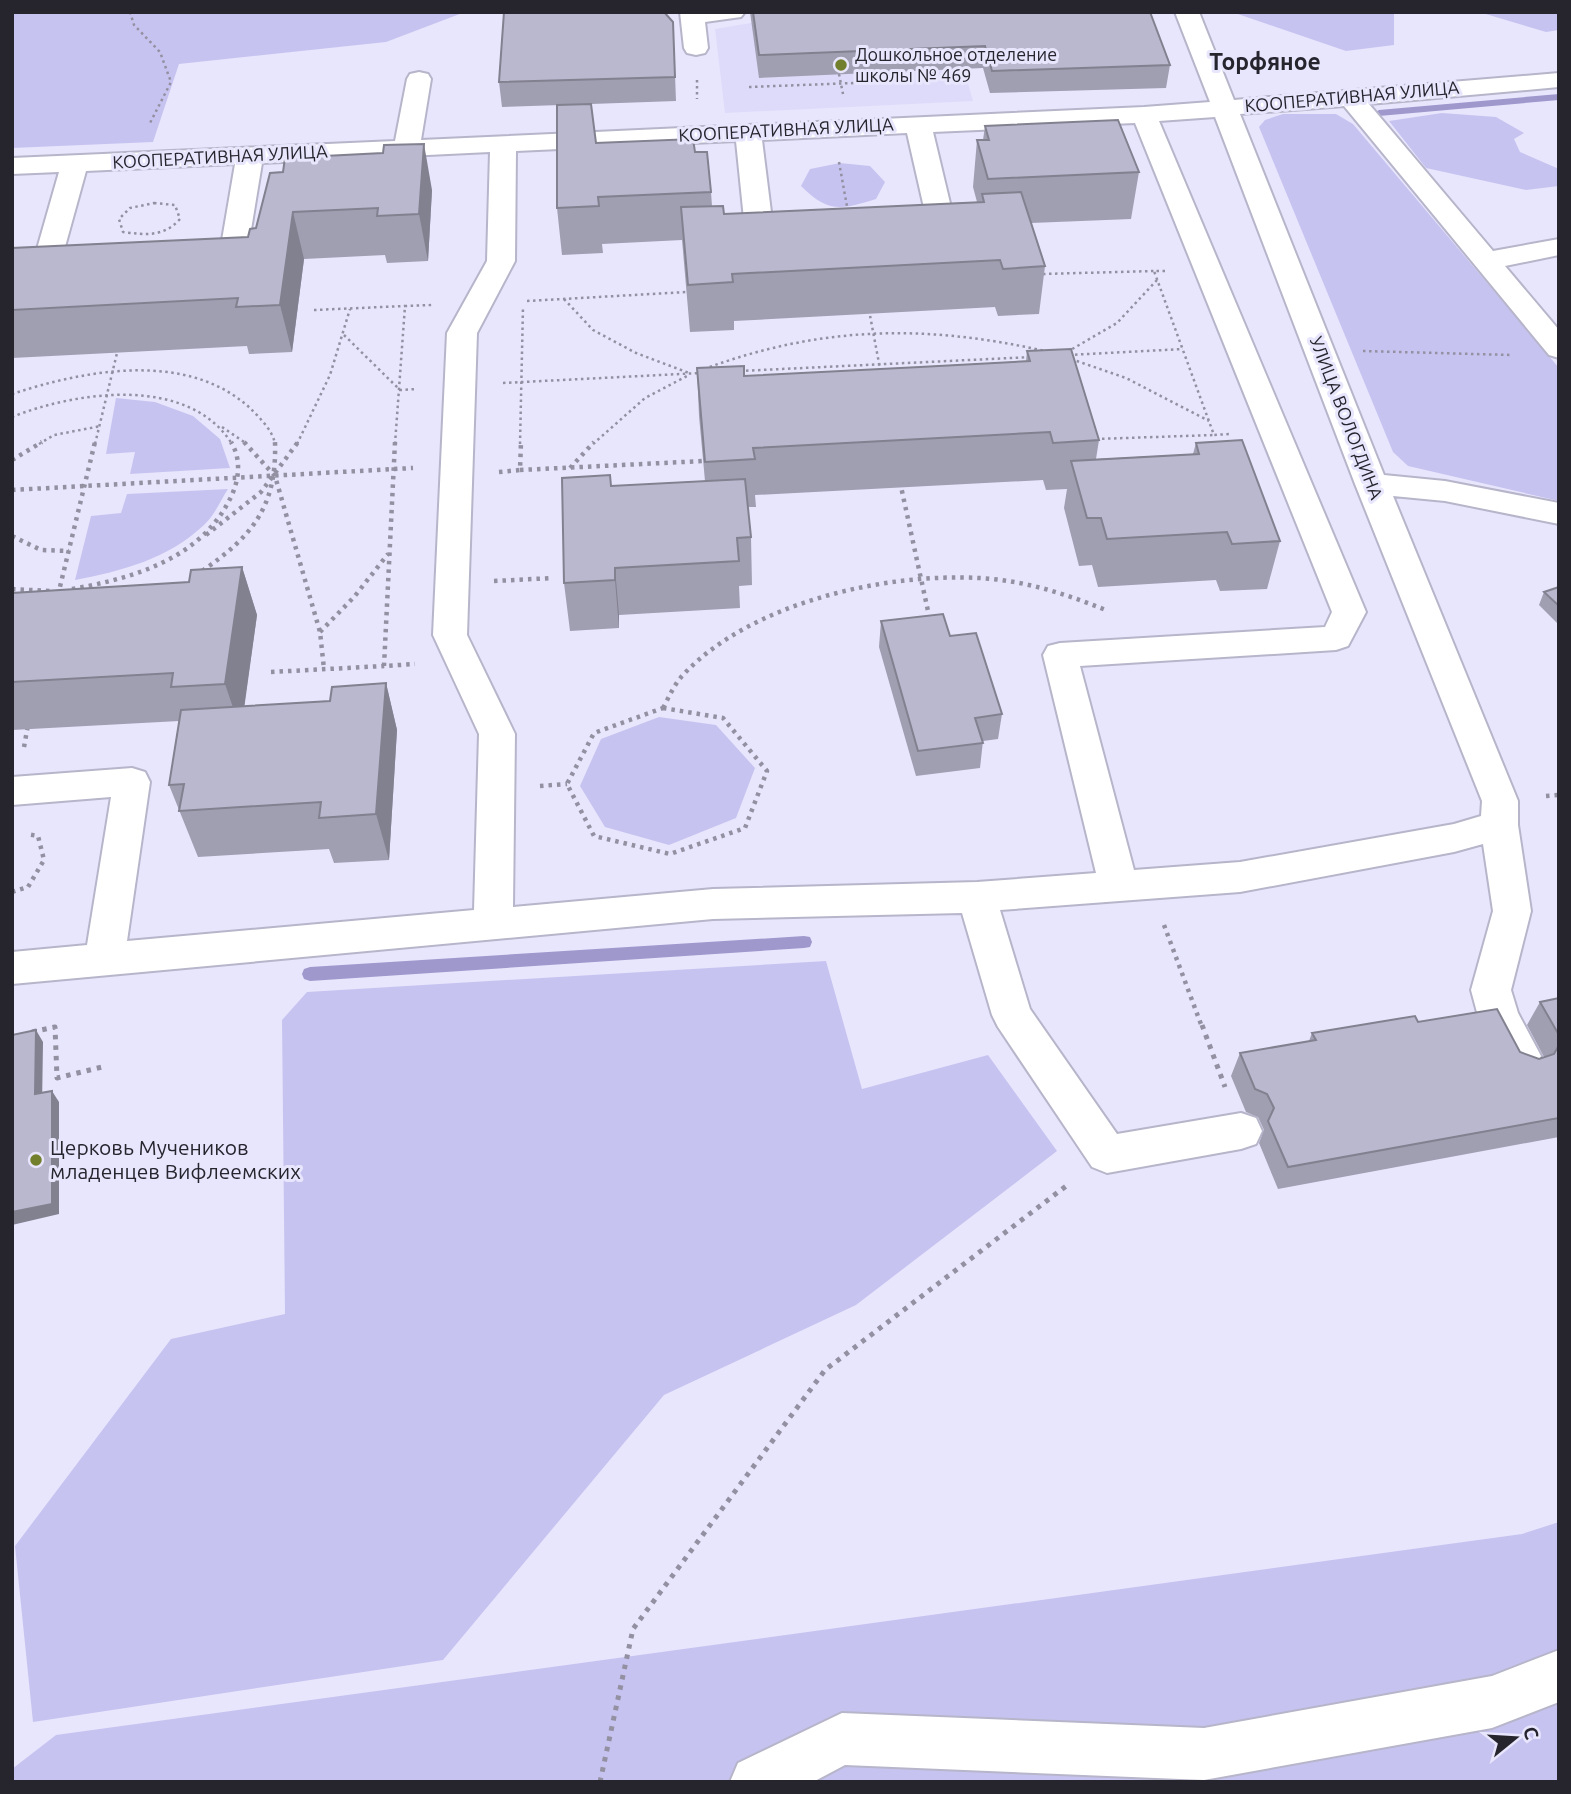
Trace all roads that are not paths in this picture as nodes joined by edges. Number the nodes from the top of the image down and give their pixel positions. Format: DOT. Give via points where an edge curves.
graph roads {
  1 [pos="733,12"];
  2 [pos="1187,12"];
  3 [pos="692,14"];
  4 [pos="696,48"];
  5 [pos="419,79"];
  6 [pos="1559,79"];
  7 [pos="1349,96"];
  8 [pos="1223,108"];
  9 [pos="1144,115"];
  10 [pos="918,124"];
  11 [pos="748,131"];
  12 [pos="503,144"];
  13 [pos="407,148"];
  14 [pos="250,156"];
  15 [pos="75,163"];
  16 [pos="12,166"];
  17 [pos="1559,247"];
  18 [pos="166,256"];
  19 [pos="113,259"];
  20 [pos="1486,261"];
  21 [pos="1559,348"];
  22 [pos="1371,484"];
  23 [pos="1559,514"];
  24 [pos="12,791"];
  25 [pos="1499,825"];
  26 [pos="1134,886"];
  27 [pos="977,897"];
  28 [pos="493,924"];
  29 [pos="105,959"];
  30 [pos="12,968"];
  31 [pos="1524,1062"];
  32 [pos="1241,1131"];
  33 [pos="1559,1676"];
  34 [pos="757,1782"];
  1 -- 3 [label="street"];
  2 -- 8 [label="street, УЛИЦА ВОЛОГДИНА"];
  3 -- 4 [label="street"];
  5 -- 13 [label="street"];
  6 -- 7 [label="street, КООПЕРАТИВНАЯ УЛИЦА"];
  7 -- 8 [label="street, КООПЕРАТИВНАЯ УЛИЦА"];
  7 -- 20 [label="street"];
  8 -- 9 [label="street, КООПЕРАТИВНАЯ УЛИЦА"];
  8 -- 22 [label="street, УЛИЦА ВОЛОГДИНА"];
  9 -- 10 [label="street, КООПЕРАТИВНАЯ УЛИЦА"];
  9 -- 26 [label="street" via="1349,612 1336,638 1060,655"];
  10 -- 11 [label="street, КООПЕРАТИВНАЯ УЛИЦА"];
  10 -- 11 [label="street" via="940,220 759,229"];
  11 -- 12 [label="street, КООПЕРАТИВНАЯ УЛИЦА"];
  12 -- 13 [label="street, КООПЕРАТИВНАЯ УЛИЦА"];
  12 -- 28 [label="street" via="501,261 461,333 450,635 497,734"];
  13 -- 14 [label="street, КООПЕРАТИВНАЯ УЛИЦА"];
  14 -- 15 [label="street, КООПЕРАТИВНАЯ УЛИЦА"];
  14 -- 18 [label="street" via="233,254"];
  15 -- 16 [label="street, КООПЕРАТИВНАЯ УЛИЦА"];
  15 -- 19 [label="street" via="47,263"];
  17 -- 20 [label="street"];
  20 -- 21 [label="street"];
  22 -- 23 [label="street" via="1445,491"];
  22 -- 25 [label="street, УЛИЦА ВОЛОГДИНА" via="1500,801"];
  24 -- 29 [label="street" via="132,782"];
  25 -- 26 [label="street" via="1454,838 1240,877"];
  25 -- 31 [label="street, УЛИЦА ВОЛОГДИНА" via="1512,911 1491,990 1498,1016"];
  26 -- 27 [label="street"];
  27 -- 28 [label="street" via="713,904"];
  27 -- 32 [label="street" via="1012,1015 1107,1154"];
  28 -- 29 [label="street"];
  29 -- 30 [label="street"];
  33 -- 34 [label="street" via="1492,1702 1204,1754 842,1739"];
}
